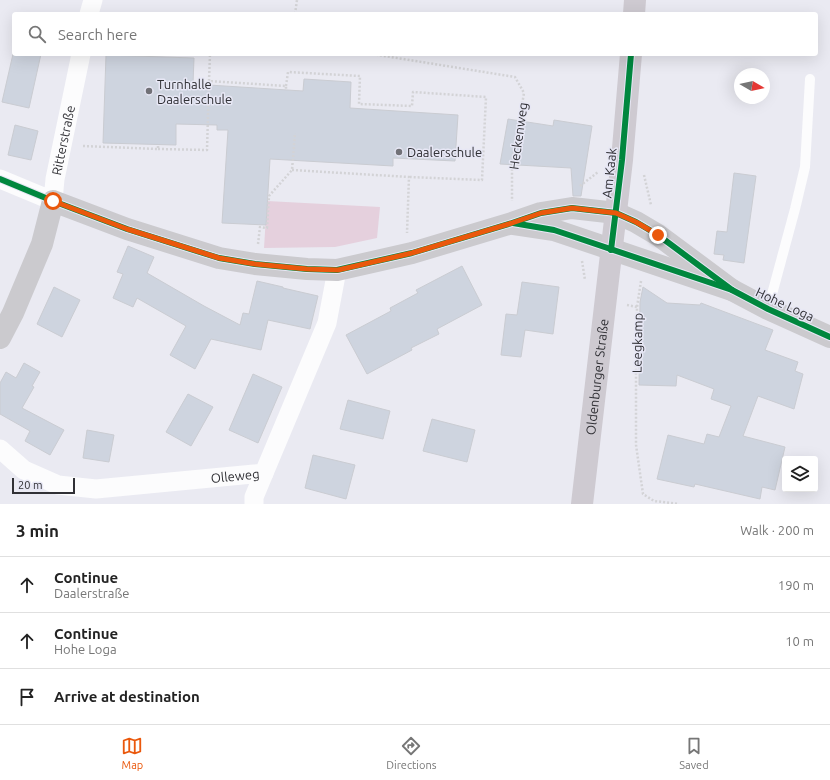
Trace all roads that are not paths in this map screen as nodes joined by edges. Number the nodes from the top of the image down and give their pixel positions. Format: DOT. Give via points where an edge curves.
graph roads {
  1 [pos="93,0"];
  2 [pos="636,0"];
  3 [pos="90,12"];
  4 [pos="634,12"];
  5 [pos="81,56"];
  6 [pos="631,56"];
  7 [pos="810,79"];
  8 [pos="0,179"];
  9 [pos="53,201"];
  10 [pos="616,213"];
  11 [pos="512,223"];
  12 [pos="611,250"];
  13 [pos="338,270"];
  14 [pos="732,290"];
  15 [pos="768,309"];
  16 [pos="830,337"];
  17 [pos="0,338"];
  18 [pos="0,449"];
  19 [pos="264,473"];
  20 [pos="254,504"];
  21 [pos="582,504"];
  1 -- 3 [label="street"];
  2 -- 4 [label="main road"];
  5 -- 9 [label="street, Ritterstraße" via="55,179"];
  6 -- 10 [label="main road, Am Kaak"];
  7 -- 15 [label="lane" via="805,167"];
  8 -- 9 [label="street"];
  9 -- 13 [label="street, Hohe Loga" via="127,229 219,258 255,264"];
  9 -- 17 [label="street, Ritterstraße" via="42,244"];
  10 -- 11 [label="street, Hohe Loga" via="572,208 541,213"];
  10 -- 12 [label="main road, Am Kaak"];
  10 -- 14 [label="street, Hohe Loga" via="658,235"];
  11 -- 12 [label="street, Hohe Loga" via="554,230"];
  11 -- 13 [label="street, Hohe Loga" via="412,253"];
  12 -- 14 [label="street, Hohe Loga"];
  12 -- 21 [label="main road, Oldenburger Straße"];
  13 -- 19 [label="street, Olleweg" via="327,322"];
  14 -- 15 [label="street, Hohe Loga"];
  15 -- 16 [label="street, Hohe Loga"];
  18 -- 19 [label="street, Olleweg" via="24,470 58,485 96,489"];
  19 -- 20 [label="street" via="254,497"];
}
